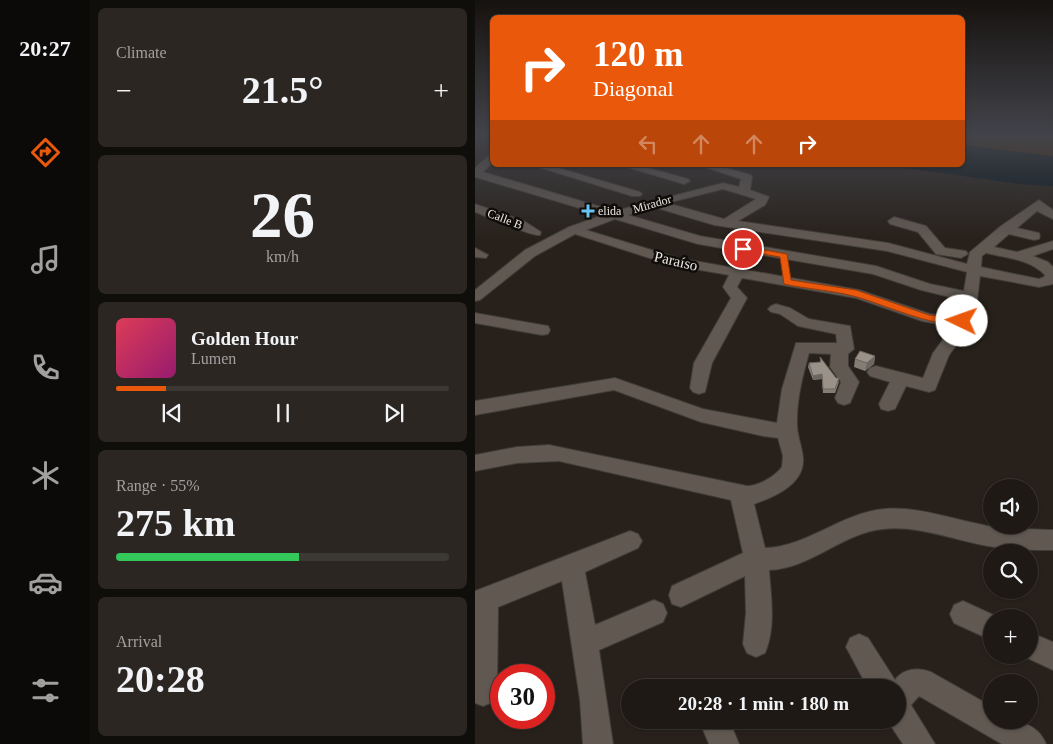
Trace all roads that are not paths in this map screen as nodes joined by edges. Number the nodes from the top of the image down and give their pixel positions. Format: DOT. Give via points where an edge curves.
graph roads {
  1 [pos="549,170"];
  2 [pos="553,170"];
  3 [pos="642,170"];
  4 [pos="721,170"];
  5 [pos="475,173"];
  6 [pos="684,181"];
  7 [pos="516,185"];
  8 [pos="744,190"];
  9 [pos="635,194"];
  10 [pos="654,203"];
  11 [pos="475,208"];
  12 [pos="1053,215"];
  13 [pos="612,216"];
  14 [pos="893,221"];
  15 [pos="726,223"];
  16 [pos="574,230"];
  17 [pos="1005,230"];
  18 [pos="535,232"];
  19 [pos="784,232"];
  20 [pos="1034,236"];
  21 [pos="1053,245"];
  22 [pos="784,256"];
  23 [pos="1022,256"];
  24 [pos="976,261"];
  25 [pos="737,273"];
  26 [pos="787,282"];
  27 [pos="475,297"];
  28 [pos="970,297"];
  29 [pos="777,309"];
  30 [pos="475,318"];
  31 [pos="957,322"];
  32 [pos="542,330"];
  33 [pos="840,349"];
  34 [pos="876,372"];
  35 [pos="900,379"];
  36 [pos="699,388"];
  37 [pos="844,398"];
  38 [pos="888,404"];
  39 [pos="475,408"];
  40 [pos="787,432"];
  41 [pos="475,463"];
  42 [pos="740,493"];
  43 [pos="1053,540"];
  44 [pos="630,541"];
  45 [pos="756,559"];
  46 [pos="572,566"];
  47 [pos="681,594"];
  48 [pos="480,602"];
  49 [pos="654,614"];
  50 [pos="963,614"];
  51 [pos="983,623"];
  52 [pos="585,643"];
  53 [pos="755,644"];
  54 [pos="859,647"];
  55 [pos="1038,649"];
  56 [pos="1053,656"];
  57 [pos="879,679"];
  58 [pos="906,688"];
  59 [pos="483,692"];
  60 [pos="906,723"];
  61 [pos="718,729"];
  62 [pos="598,744"];
  63 [pos="724,744"];
  64 [pos="920,744"];
  65 [pos="1031,744"];
  1 -- 7 [label="street"];
  2 -- 9 [label="street"];
  3 -- 6 [label="street"];
  4 -- 8 [label="street" via="748,177"];
  5 -- 7 [label="street"];
  7 -- 13 [label="street"];
  8 -- 10 [label="street, Mirador" via="723,186"];
  8 -- 15 [label="street, Mirador" via="764,198"];
  10 -- 13 [label="street, Mirador"];
  10 -- 15 [label="street"];
  11 -- 18 [label="street, Calle B"];
  12 -- 17 [label="street" via="1037,205"];
  13 -- 16 [label="street, Mirador"];
  13 -- 22 [label="street" via="706,242"];
  14 -- 24 [label="street" via="922,229 941,250"];
  15 -- 19 [label="street"];
  16 -- 25 [label="street, Paraíso" via="656,257"];
  16 -- 27 [label="street, Mirador" via="527,254"];
  17 -- 20 [label="street"];
  17 -- 24 [label="street"];
  19 -- 22 [label="street"];
  19 -- 24 [label="street"];
  21 -- 23 [label="street"];
  22 -- 26 [label="street"];
  22 -- 28 [label="street" via="877,270 926,287"];
  23 -- 24 [label="street"];
  23 -- 24 [label="street" via="1047,268 1052,274 1050,280 1039,284"];
  24 -- 28 [label="street"];
  25 -- 26 [label="street, Paraíso"];
  25 -- 36 [label="street" via="731,287 739,298 703,363"];
  26 -- 31 [label="street, Paraíso" via="856,293 913,314"];
  28 -- 31 [label="street" via="967,317"];
  29 -- 33 [label="street" via="804,323 844,330 846,349"];
  30 -- 32 [label="street"];
  31 -- 35 [label="street" via="929,386"];
  33 -- 37 [label="street" via="839,367 850,382"];
  33 -- 40 [label="street" via="802,347 793,378"];
  34 -- 35 [label="street"];
  35 -- 38 [label="street"];
  39 -- 40 [label="street" via="615,384 701,415"];
  40 -- 42 [label="street" via="794,456 789,474 752,495"];
  41 -- 42 [label="street" via="532,452 559,453"];
  42 -- 45 [label="street"];
  43 -- 45 [label="street" via="988,536 928,522 882,518 854,525 793,553 768,560"];
  44 -- 46 [label="street"];
  45 -- 47 [label="street"];
  45 -- 53 [label="street" via="759,613"];
  46 -- 48 [label="street"];
  46 -- 52 [label="street"];
  48 -- 59 [label="street"];
  49 -- 52 [label="street"];
  50 -- 51 [label="street"];
  52 -- 62 [label="street"];
  54 -- 57 [label="street"];
  55 -- 56 [label="street"];
  58 -- 65 [label="street" via="921,682"];
  60 -- 64 [label="street"];
  61 -- 63 [label="street"];
}
